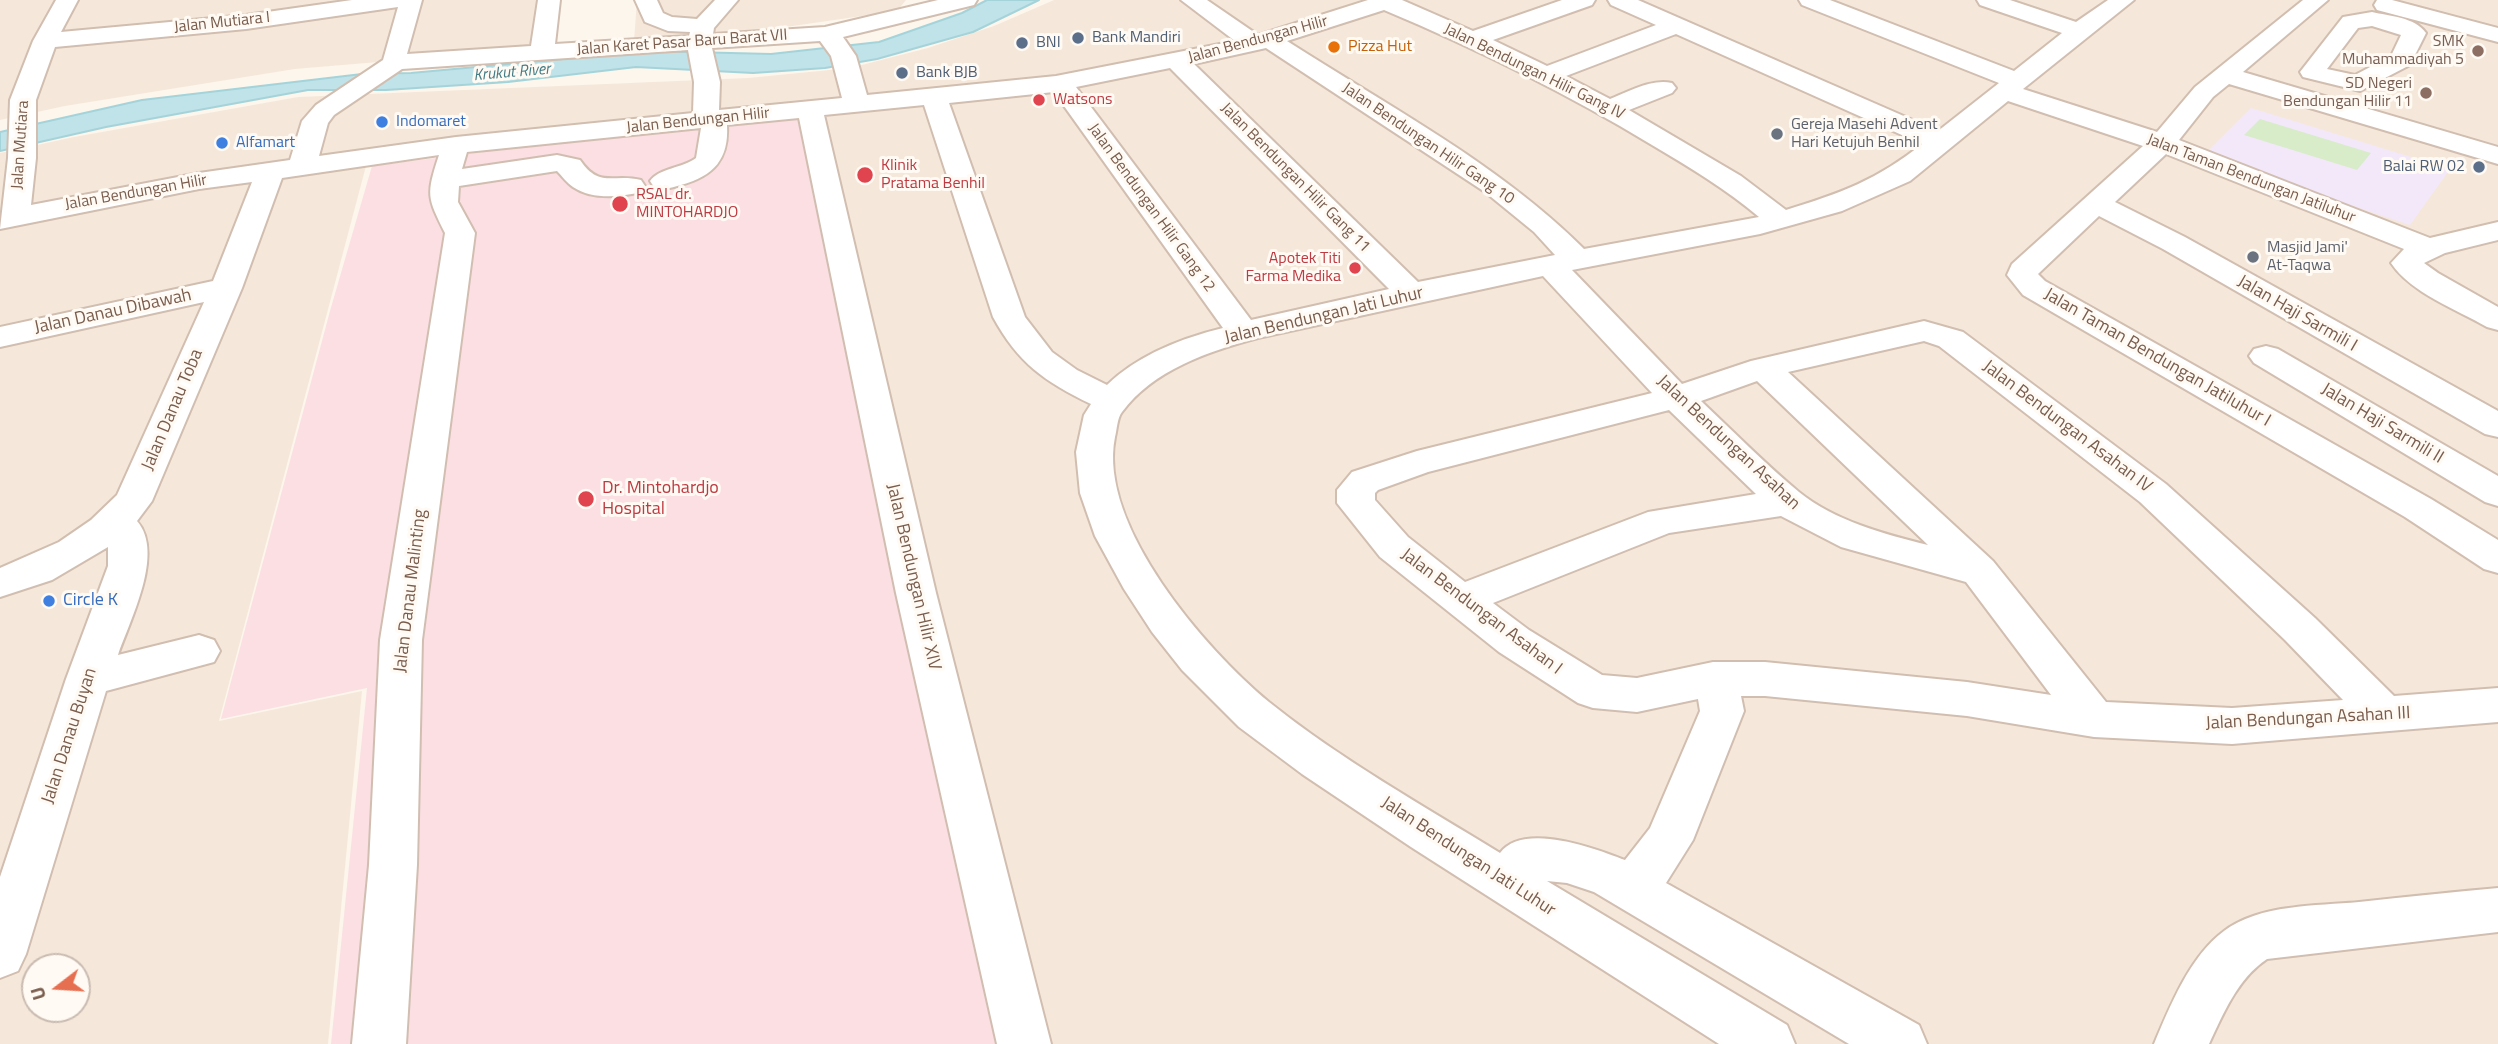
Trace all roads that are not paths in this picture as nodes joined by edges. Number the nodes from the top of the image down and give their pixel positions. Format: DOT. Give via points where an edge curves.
graph roads {
  1 [pos="67,0"];
  2 [pos="399,0"];
  3 [pos="411,0"];
  4 [pos="549,0"];
  5 [pos="646,0"];
  6 [pos="727,0"];
  7 [pos="881,0"];
  8 [pos="966,0"];
  9 [pos="1192,0"];
  10 [pos="1584,0"];
  11 [pos="1619,0"];
  12 [pos="1810,0"];
  13 [pos="1988,0"];
  14 [pos="2123,0"];
  15 [pos="2317,0"];
  16 [pos="1389,1"];
  17 [pos="216,2"];
  18 [pos="2374,8"];
  19 [pos="246,22"];
  20 [pos="199,25"];
  21 [pos="1675,26"];
  22 [pos="2079,32"];
  23 [pos="2498,35"];
  24 [pos="701,39"];
  25 [pos="832,40"];
  26 [pos="1471,40"];
  27 [pos="45,41"];
  28 [pos="1262,42"];
  29 [pos="232,44"];
  30 [pos="542,53"];
  31 [pos="1177,61"];
  32 [pos="392,66"];
  33 [pos="2225,75"];
  34 [pos="2318,75"];
  35 [pos="1544,76"];
  36 [pos="2006,82"];
  37 [pos="1060,83"];
  38 [pos="1663,88"];
  39 [pos="933,97"];
  40 [pos="2298,97"];
  41 [pos="856,104"];
  42 [pos="15,105"];
  43 [pos="1610,108"];
  44 [pos="810,109"];
  45 [pos="710,120"];
  46 [pos="1941,142"];
  47 [pos="2162,143"];
  48 [pos="2498,156"];
  49 [pos="451,162"];
  50 [pos="287,168"];
  51 [pos="664,181"];
  52 [pos="631,186"];
  53 [pos="2095,203"];
  54 [pos="8,218"];
  55 [pos="1782,221"];
  56 [pos="2498,231"];
  57 [pos="2430,249"];
  58 [pos="1564,263"];
  59 [pos="226,288"];
  60 [pos="1412,294"];
  61 [pos="2498,320"];
  62 [pos="1242,332"];
  63 [pos="0,337"];
  64 [pos="2266,356"];
  65 [pos="1763,368"];
  66 [pos="1677,397"];
  67 [pos="1113,401"];
  68 [pos="2498,426"];
  69 [pos="2498,493"];
  70 [pos="1787,502"];
  71 [pos="116,522"];
  72 [pos="2498,559"];
  73 [pos="1979,571"];
  74 [pos="0,583"];
  75 [pos="1460,600"];
  76 [pos="199,651"];
  77 [pos="88,679"];
  78 [pos="1713,679"];
  79 [pos="2498,705"];
  80 [pos="2385,715"];
  81 [pos="2094,719"];
  82 [pos="1506,883"];
  83 [pos="1633,890"];
  84 [pos="2498,911"];
  85 [pos="0,954"];
  86 [pos="379,1044"];
  87 [pos="1024,1044"];
  88 [pos="1768,1044"];
  89 [pos="1900,1044"];
  90 [pos="2181,1044"];
  1 -- 27 [label="street, Jalan Mutiara"];
  2 -- 19 [label="street, Jalan Mutiara I"];
  3 -- 32 [label="street"];
  4 -- 30 [label="street"];
  5 -- 24 [label="street" via="653,17"];
  6 -- 24 [label="street"];
  7 -- 25 [label="street" via="832,27"];
  8 -- 25 [label="street, Jalan Karet Pasar Baru Barat VII"];
  9 -- 28 [label="street, Jalan Bendungan Hilir Gang 10"];
  10 -- 26 [label="street"];
  11 -- 21 [label="street"];
  12 -- 36 [label="street, Jalan Taman Bendungan Jatiluhur"];
  13 -- 22 [label="street"];
  14 -- 22 [label="street, Jalan Bendungan Jati Luhur"];
  15 -- 33 [label="street, Jalan Taman Bendungan Jatiluhur I"];
  16 -- 26 [label="street, Jalan Bendungan Hilir Gang IV"];
  16 -- 28 [label="street, Jalan Bendungan Hilir"];
  17 -- 20 [label="street"];
  18 -- 23 [label="street"];
  18 -- 34 [label="street" via="2351,22 2312,69"];
  18 -- 34 [label="street" via="2414,33 2401,60 2360,83"];
  19 -- 20 [label="street, Jalan Mutiara I"];
  19 -- 29 [label="street"];
  20 -- 27 [label="street, Jalan Mutiara I"];
  21 -- 35 [label="street"];
  21 -- 46 [label="street"];
  22 -- 36 [label="street, Jalan Bendungan Jati Luhur"];
  24 -- 25 [label="street, Jalan Karet Pasar Baru Barat VII"];
  24 -- 30 [label="street, Jalan Karet Pasar Baru Barat VII"];
  24 -- 45 [label="street"];
  25 -- 41 [label="street" via="850,71"];
  26 -- 35 [label="street, Jalan Bendungan Hilir Gang IV"];
  27 -- 42 [label="street, Jalan Mutiara"];
  28 -- 31 [label="street, Jalan Bendungan Hilir"];
  28 -- 58 [label="street, Jalan Bendungan Hilir Gang 10" via="1495,186 1545,226"];
  30 -- 32 [label="street, Jalan Karet Pasar Baru Barat VII"];
  31 -- 37 [label="street, Jalan Bendungan Hilir"];
  31 -- 60 [label="street, Jalan Bendungan Hilir Gang 11"];
  32 -- 50 [label="street, Jalan Danau Toba" via="325,110"];
  33 -- 40 [label="street"];
  33 -- 47 [label="street, Jalan Taman Bendungan Jatiluhur I" via="2204,92"];
  34 -- 40 [label="street"];
  35 -- 43 [label="street, Jalan Bendungan Hilir Gang IV"];
  36 -- 46 [label="street, Jalan Bendungan Jati Luhur"];
  36 -- 47 [label="street, Jalan Taman Bendungan Jatiluhur"];
  37 -- 39 [label="street, Jalan Bendungan Hilir"];
  37 -- 62 [label="street, Jalan Bendungan Hilir Gang 12"];
  38 -- 43 [label="street"];
  39 -- 41 [label="street, Jalan Bendungan Hilir"];
  39 -- 67 [label="street" via="1020,339 1051,371"];
  40 -- 48 [label="street"];
  41 -- 44 [label="street, Jalan Bendungan Hilir"];
  42 -- 54 [label="street, Jalan Mutiara" via="22,158"];
  43 -- 55 [label="street, Jalan Bendungan Hilir Gang IV"];
  44 -- 45 [label="street, Jalan Bendungan Hilir"];
  44 -- 87 [label="street, Jalan Bendungan Hilir XIV" via="916,593"];
  45 -- 49 [label="street, Jalan Bendungan Hilir"];
  45 -- 51 [label="street" via="716,142 709,160 685,176"];
  46 -- 55 [label="street, Jalan Bendungan Jati Luhur" via="1900,175 1867,193"];
  47 -- 53 [label="street, Jalan Taman Bendungan Jatiluhur I"];
  47 -- 57 [label="street, Jalan Taman Bendungan Jatiluhur"];
  49 -- 50 [label="street, Jalan Bendungan Hilir"];
  49 -- 52 [label="street" via="557,163 570,166 578,179 601,188"];
  49 -- 86 [label="street, Jalan Danau Malinting" via="444,202 460,233 401,640 393,865"];
  50 -- 54 [label="street, Jalan Bendungan Hilir"];
  50 -- 59 [label="street, Jalan Danau Toba"];
  53 -- 68 [label="street, Jalan Haji Sarmili I"];
  53 -- 72 [label="street, Jalan Taman Bendungan Jatiluhur I" via="2023,271 2026,281"];
  55 -- 58 [label="street, Jalan Bendungan Jati Luhur"];
  56 -- 57 [label="street"];
  57 -- 61 [label="street" via="2411,256 2406,263"];
  58 -- 60 [label="street, Jalan Bendungan Jati Luhur"];
  58 -- 66 [label="street, Jalan Bendungan Asahan"];
  59 -- 63 [label="street, Jalan Danau Dibawah"];
  59 -- 71 [label="street, Jalan Danau Toba" via="133,500"];
  60 -- 62 [label="street, Jalan Bendungan Jati Luhur"];
  62 -- 67 [label="street, Jalan Bendungan Jati Luhur" via="1174,357 1133,379"];
  64 -- 69 [label="street, Jalan Haji Sarmili II"];
  65 -- 66 [label="street, Jalan Bendungan Asahan IV"];
  65 -- 73 [label="street"];
  65 -- 80 [label="street, Jalan Bendungan Asahan IV" via="1924,331 1951,339 2152,493 2300,629"];
  66 -- 70 [label="street, Jalan Bendungan Asahan"];
  66 -- 75 [label="street, Jalan Bendungan Asahan I" via="1417,463 1364,481 1356,490 1356,503 1394,547"];
  67 -- 82 [label="street, Jalan Bendungan Jati Luhur" via="1102,415 1096,439 1094,465 1100,504 1122,551 1167,622 1252,713"];
  70 -- 73 [label="street, Jalan Bendungan Asahan" via="1807,516 1899,553"];
  70 -- 75 [label="street" via="1662,522"];
  71 -- 74 [label="street, Jalan Danau Toba" via="86,545"];
  71 -- 77 [label="street, Jalan Danau Buyan" via="127,535 128,566"];
  73 -- 81 [label="street"];
  75 -- 78 [label="street, Jalan Bendungan Asahan I" via="1593,691 1637,695"];
  76 -- 77 [label="street"];
  77 -- 85 [label="street, Jalan Danau Buyan"];
  78 -- 81 [label="street, Jalan Bendungan Asahan I" via="1765,679 1967,699"];
  78 -- 83 [label="street" via="1722,711 1669,840"];
  79 -- 80 [label="street, Jalan Bendungan Asahan III"];
  80 -- 81 [label="street, Jalan Bendungan Asahan III" via="2232,726"];
  82 -- 83 [label="street" via="1521,862 1567,859"];
  82 -- 88 [label="street, Jalan Bendungan Jati Luhur"];
  83 -- 89 [label="street"];
  84 -- 90 [label="street" via="2281,933 2252,941 2214,980"];
}
